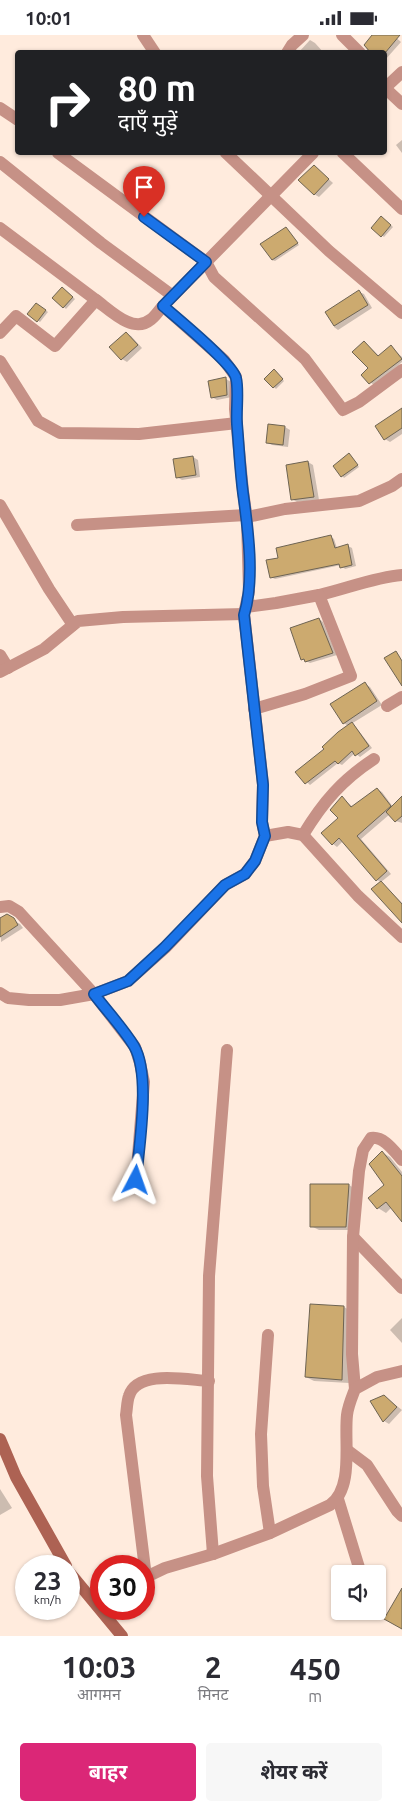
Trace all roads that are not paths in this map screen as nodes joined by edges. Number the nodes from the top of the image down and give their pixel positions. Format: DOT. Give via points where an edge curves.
graph roads {
  1 [pos="143,35"];
  2 [pos="303,35"];
  3 [pos="342,35"];
  4 [pos="153,50"];
  5 [pos="289,50"];
  6 [pos="357,50"];
  7 [pos="402,72"];
  8 [pos="387,83"];
  9 [pos="387,85"];
  10 [pos="402,104"];
  11 [pos="0,108"];
  12 [pos="15,118"];
  13 [pos="61,155"];
  14 [pos="228,155"];
  15 [pos="311,155"];
  16 [pos="345,155"];
  17 [pos="0,163"];
  18 [pos="270,196"];
  19 [pos="402,209"];
  20 [pos="0,228"];
  21 [pos="206,262"];
  22 [pos="173,296"];
  23 [pos="96,300"];
  24 [pos="163,306"];
  25 [pos="402,313"];
  26 [pos="0,333"];
  27 [pos="0,361"];
  28 [pos="402,370"];
  29 [pos="237,423"];
  30 [pos="402,479"];
  31 [pos="0,505"];
  32 [pos="247,516"];
  33 [pos="77,525"];
  34 [pos="402,575"];
  35 [pos="319,595"];
  36 [pos="245,611"];
  37 [pos="73,625"];
  38 [pos="0,655"];
  39 [pos="4,670"];
  40 [pos="402,697"];
  41 [pos="387,706"];
  42 [pos="254,709"];
  43 [pos="374,759"];
  44 [pos="303,835"];
  45 [pos="265,836"];
  46 [pos="0,907"];
  47 [pos="402,937"];
  48 [pos="0,993"];
  49 [pos="94,994"];
  50 [pos="227,1050"];
  51 [pos="402,1160"];
  52 [pos="136,1180"];
  53 [pos="353,1237"];
  54 [pos="402,1288"];
  55 [pos="268,1335"];
  56 [pos="402,1371"];
  57 [pos="209,1381"];
  58 [pos="355,1389"];
  59 [pos="0,1439"];
  60 [pos="347,1450"];
  61 [pos="338,1499"];
  62 [pos="402,1516"];
  63 [pos="270,1533"];
  64 [pos="213,1554"];
  65 [pos="60,1555"];
  66 [pos="142,1555"];
  67 [pos="358,1565"];
  68 [pos="155,1573"];
  69 [pos="80,1583"];
  70 [pos="90,1594"];
  71 [pos="110,1620"];
  72 [pos="122,1636"];
  1 -- 4 [label="street"];
  2 -- 5 [label="street"];
  3 -- 6 [label="street"];
  7 -- 8 [label="street"];
  9 -- 10 [label="street"];
  11 -- 12 [label="street"];
  13 -- 21 [label="street"];
  14 -- 18 [label="street"];
  15 -- 18 [label="street"];
  16 -- 19 [label="street"];
  17 -- 22 [label="street"];
  18 -- 21 [label="street"];
  18 -- 25 [label="street"];
  20 -- 23 [label="street"];
  21 -- 22 [label="street"];
  21 -- 28 [label="street" via="214,277 305,359 343,410"];
  22 -- 24 [label="street"];
  23 -- 24 [label="street" via="130,324 138,326 149,321"];
  23 -- 26 [label="street" via="55,346 16,316"];
  24 -- 29 [label="street" via="224,360 236,377"];
  27 -- 29 [label="street" via="38,421 60,433 139,434"];
  29 -- 32 [label="street"];
  30 -- 32 [label="street" via="359,501"];
  31 -- 37 [label="street"];
  32 -- 33 [label="street"];
  32 -- 36 [label="street" via="249,591"];
  34 -- 35 [label="street" via="386,576"];
  35 -- 36 [label="street"];
  35 -- 42 [label="street" via="351,676"];
  36 -- 37 [label="street" via="123,617 78,621"];
  36 -- 42 [label="street"];
  37 -- 39 [label="street" via="44,649"];
  38 -- 39 [label="street"];
  40 -- 41 [label="street"];
  42 -- 45 [label="street"];
  43 -- 44 [label="street" via="332,793"];
  44 -- 45 [label="street" via="288,832"];
  44 -- 47 [label="street" via="358,896"];
  45 -- 49 [label="street" via="255,861 245,874 225,885 128,981"];
  46 -- 49 [label="street" via="9,906 19,912"];
  48 -- 49 [label="street" via="8,998 29,1000 60,1000"];
  49 -- 52 [label="street" via="135,1047 140,1063 144,1083"];
  50 -- 57 [label="street" via="209,1276"];
  51 -- 53 [label="street" via="376,1137 366,1143 359,1171"];
  53 -- 54 [label="street"];
  53 -- 58 [label="street" via="352,1354"];
  55 -- 63 [label="street" via="261,1434 263,1486"];
  56 -- 58 [label="street" via="377,1377"];
  57 -- 64 [label="street" via="207,1476"];
  57 -- 66 [label="street" via="160,1377 146,1380 129,1394 126,1415"];
  58 -- 60 [label="street" via="347,1415"];
  59 -- 65 [label="street" via="16,1477"];
  60 -- 61 [label="street"];
  60 -- 62 [label="street" via="367,1465"];
  61 -- 63 [label="street"];
  61 -- 67 [label="street"];
  63 -- 64 [label="street"];
  64 -- 68 [label="street"];
  69 -- 70 [label="street"];
  71 -- 72 [label="street"];
}
